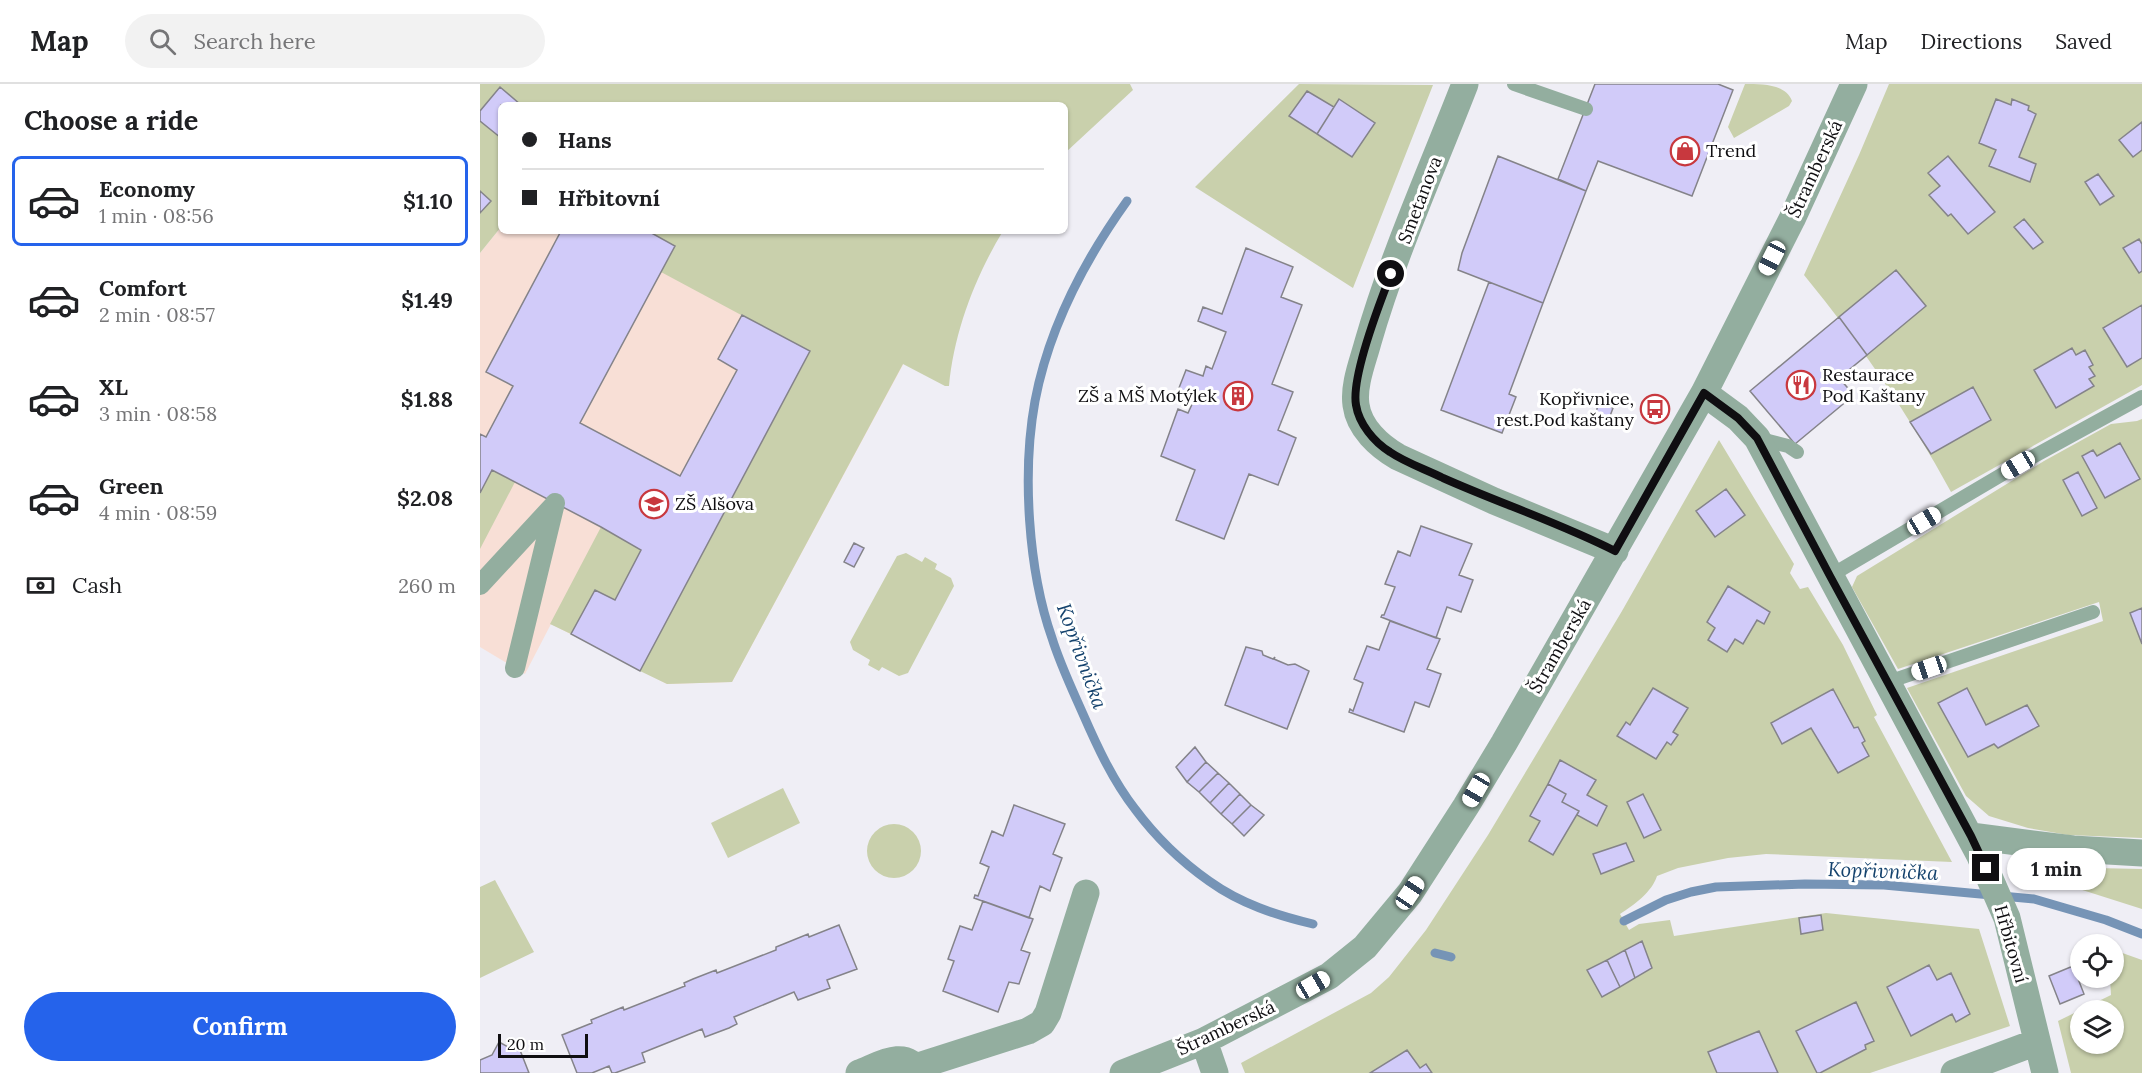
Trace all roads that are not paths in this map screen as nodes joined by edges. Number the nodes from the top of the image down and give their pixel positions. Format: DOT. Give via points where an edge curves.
graph roads {
  1 [pos="1465,84"];
  2 [pos="1514,84"];
  3 [pos="1854,84"];
  4 [pos="1586,109"];
  5 [pos="1704,393"];
  6 [pos="2142,397"];
  7 [pos="1757,438"];
  8 [pos="1797,452"];
  9 [pos="1615,551"];
  10 [pos="1830,576"];
  11 [pos="480,585"];
  12 [pos="2093,612"];
  13 [pos="515,668"];
  14 [pos="1888,682"];
  15 [pos="1971,836"];
  16 [pos="2142,853"];
  17 [pos="1086,893"];
  18 [pos="1204,1041"];
  19 [pos="2037,1042"];
  20 [pos="916,1070"];
  21 [pos="859,1073"];
  22 [pos="1123,1073"];
  23 [pos="1215,1073"];
  24 [pos="1954,1073"];
  25 [pos="2045,1073"];
  1 -- 9 [label="street, Smetanova" via="1378,309 1355,398 1359,417 1373,437 1398,457"];
  2 -- 4 [label="lane"];
  3 -- 5 [label="street, Štramberská" via="1792,219"];
  5 -- 7 [label="street, Hřbitovní"];
  5 -- 9 [label="street, Štramberská"];
  6 -- 10 [label="lane"];
  7 -- 8 [label="lane"];
  7 -- 10 [label="street, Hřbitovní"];
  9 -- 18 [label="street, Štramberská" via="1466,806 1410,893 1365,947 1321,981"];
  10 -- 14 [label="street, Hřbitovní"];
  11 -- 13 [label="street" via="555,503"];
  12 -- 14 [label="lane"];
  14 -- 15 [label="street, Hřbitovní"];
  15 -- 16 [label="street"];
  15 -- 19 [label="street, Hřbitovní" via="2007,918"];
  17 -- 20 [label="street" via="1056,992 1042,1023"];
  18 -- 22 [label="street, Štramberská"];
  18 -- 23 [label="street"];
  19 -- 24 [label="street"];
  19 -- 25 [label="street, Hřbitovní"];
  20 -- 21 [label="street" via="908,1060 899,1059"];
}
